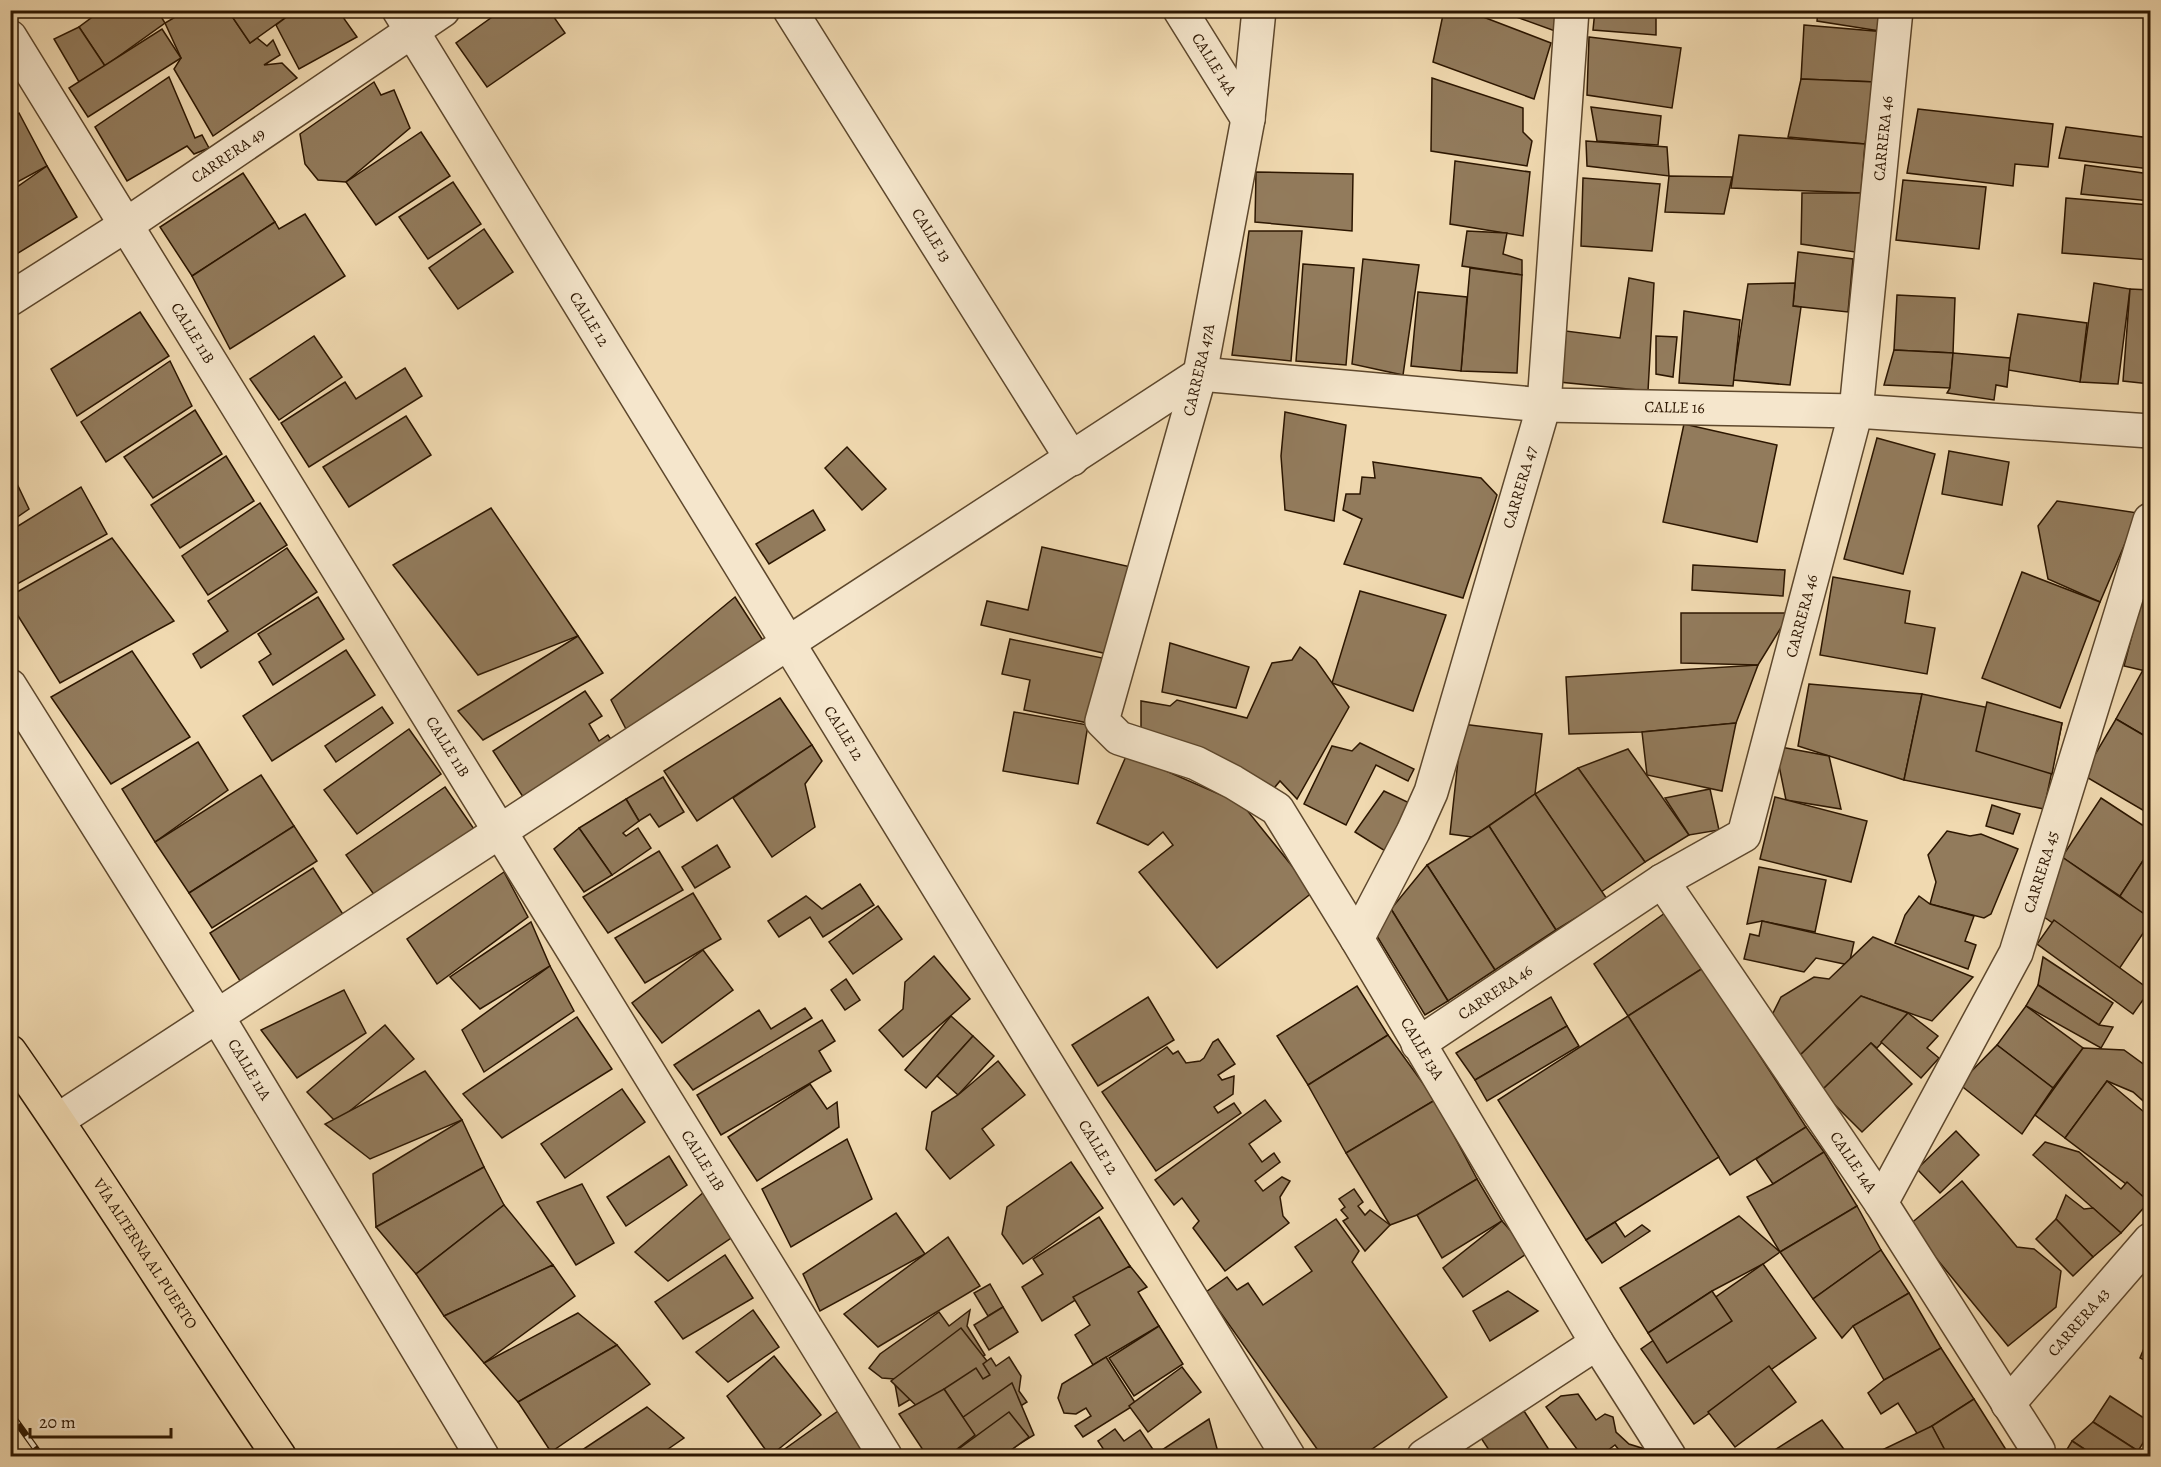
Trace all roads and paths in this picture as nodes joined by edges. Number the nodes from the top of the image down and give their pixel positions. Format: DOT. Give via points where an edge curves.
graph roads {
  1 [pos="443,10"];
  2 [pos="790,10"];
  3 [pos="1180,10"];
  4 [pos="1259,10"];
  5 [pos="1572,10"];
  6 [pos="1896,10"];
  7 [pos="405,21"];
  8 [pos="10,38"];
  9 [pos="1248,119"];
  10 [pos="126,225"];
  11 [pos="10,298"];
  12 [pos="1200,374"];
  13 [pos="1544,405"];
  14 [pos="1856,411"];
  15 [pos="2151,430"];
  16 [pos="1072,459"];
  17 [pos="2151,520"];
  18 [pos="789,644"];
  19 [pos="10,686"];
  20 [pos="1102,721"];
  21 [pos="500,832"];
  22 [pos="1662,881"];
  23 [pos="1357,939"];
  24 [pos="217,1016"];
  25 [pos="1418,1044"];
  26 [pos="10,1052"];
  27 [pos="58,1120"];
  28 [pos="1881,1203"];
  29 [pos="2151,1240"];
  30 [pos="1597,1343"];
  31 [pos="2008,1404"];
  32 [pos="2036,1454"];
  33 [pos="279,1456"];
  34 [pos="482,1456"];
  35 [pos="885,1456"];
  36 [pos="1288,1456"];
  37 [pos="1424,1456"];
  38 [pos="1669,1456"];
  1 -- 7 [label="street, CARRERA 49"];
  2 -- 16 [label="street, CALLE 13"];
  3 -- 9 [label="street, CALLE 14A"];
  4 -- 9 [label="street, CARRERA 47A"];
  5 -- 13 [label="street, CARRERA 47"];
  6 -- 14 [label="street, CARRERA 46"];
  7 -- 10 [label="street, CARRERA 49"];
  7 -- 18 [label="street, CALLE 12"];
  8 -- 10 [label="street, CALLE 11B"];
  9 -- 12 [label="street, CARRERA 47A"];
  10 -- 11 [label="street, CARRERA 49"];
  10 -- 21 [label="street, CALLE 11B"];
  12 -- 13 [label="street, CALLE 16"];
  12 -- 16 [label="street"];
  12 -- 20 [label="street, CARRERA 47A"];
  13 -- 14 [label="street, CALLE 16"];
  13 -- 23 [label="street, CARRERA 47" via="1431,792"];
  14 -- 15 [label="street, CALLE 16"];
  14 -- 22 [label="street, CARRERA 46" via="1744,836"];
  16 -- 18 [label="street"];
  17 -- 28 [label="street, CARRERA 45" via="2016,953"];
  18 -- 21 [label="street"];
  18 -- 36 [label="street, CALLE 12"];
  19 -- 24 [label="street, CALLE 11A"];
  20 -- 23 [label="street, CALLE 13A" via="1119,738 1196,763 1277,809"];
  21 -- 24 [label="street"];
  21 -- 35 [label="street, CALLE 11B"];
  22 -- 25 [label="street, CARRERA 46"];
  22 -- 28 [label="street, CALLE 14A"];
  23 -- 25 [label="street, CALLE 13A"];
  24 -- 27 [label="street"];
  24 -- 34 [label="street, CALLE 11A"];
  25 -- 30 [label="street, CALLE 13A"];
  26 -- 27 [label="main road, VÍA ALTERNA AL PUERTO"];
  27 -- 33 [label="main road, VÍA ALTERNA AL PUERTO"];
  28 -- 31 [label="street, CALLE 14A"];
  29 -- 31 [label="street, CARRERA 43"];
  30 -- 37 [label="street"];
  30 -- 38 [label="street, CALLE 13A"];
  31 -- 32 [label="street, CALLE 14A"];
}
